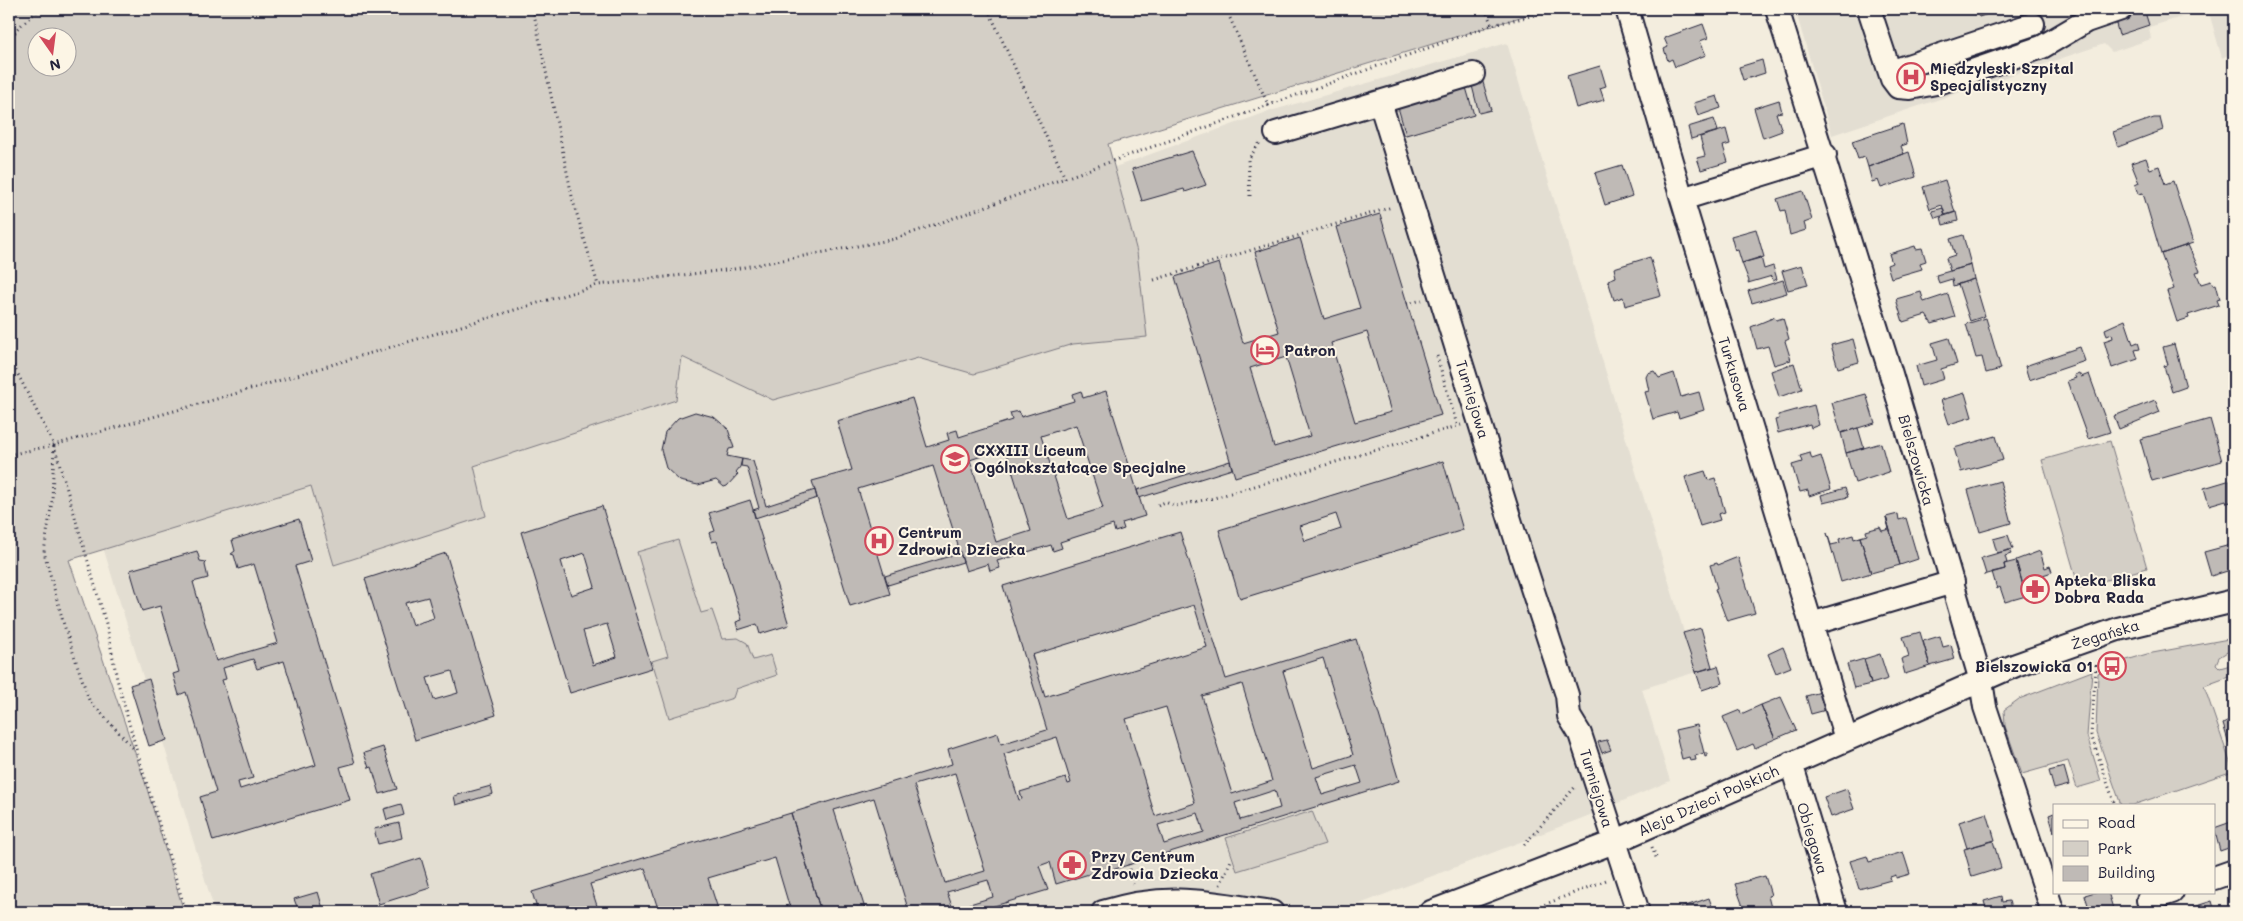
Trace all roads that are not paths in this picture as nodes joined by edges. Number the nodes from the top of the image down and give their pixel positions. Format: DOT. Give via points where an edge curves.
graph roads {
  1 [pos="1627,9"];
  2 [pos="1777,9"];
  3 [pos="1869,9"];
  4 [pos="2121,9"];
  5 [pos="2031,16"];
  6 [pos="2042,47"];
  7 [pos="1890,72"];
  8 [pos="1473,74"];
  9 [pos="1380,102"];
  10 [pos="1276,133"];
  11 [pos="1825,155"];
  12 [pos="1682,199"];
  13 [pos="1953,582"];
  14 [pos="2234,601"];
  15 [pos="1811,624"];
  16 [pos="1981,681"];
  17 [pos="1846,739"];
  18 [pos="1790,763"];
  19 [pos="1614,842"];
  20 [pos="2234,871"];
  21 [pos="2216,877"];
  22 [pos="2169,894"];
  23 [pos="2150,906"];
  24 [pos="1103,912"];
  25 [pos="1272,912"];
  26 [pos="1431,912"];
  27 [pos="1638,912"];
  28 [pos="1836,912"];
  29 [pos="2052,912"];
  1 -- 12 [label="street, Turkusowa"];
  2 -- 11 [label="street, Bielszowicka"];
  3 -- 7 [label="street"];
  4 -- 6 [label="street" via="2086,21"];
  5 -- 6 [label="street"];
  5 -- 7 [label="street"];
  6 -- 7 [label="street" via="1941,82 1910,88 1898,87"];
  8 -- 9 [label="street"];
  9 -- 10 [label="street"];
  9 -- 19 [label="street, Turniejowa" via="1519,550 1568,695 1569,716 1580,734"];
  11 -- 12 [label="street"];
  11 -- 13 [label="street, Bielszowicka"];
  12 -- 15 [label="street, Turkusowa"];
  13 -- 15 [label="street"];
  13 -- 16 [label="street, Bielszowicka"];
  14 -- 16 [label="street, Żegańska" via="2171,614 2099,635"];
  15 -- 17 [label="street, Turkusowa"];
  16 -- 17 [label="street, Aleja Dzieci Polskich"];
  16 -- 29 [label="street, Bielszowicka" via="1985,707"];
  17 -- 18 [label="street, Aleja Dzieci Polskich"];
  18 -- 19 [label="street, Aleja Dzieci Polskich"];
  18 -- 28 [label="street, Obiegowa"];
  19 -- 26 [label="street, Aleja Dzieci Polskich"];
  19 -- 27 [label="street, Turniejowa"];
  20 -- 21 [label="street"];
  22 -- 23 [label="street"];
  24 -- 25 [label="street" via="1159,900"];
}
